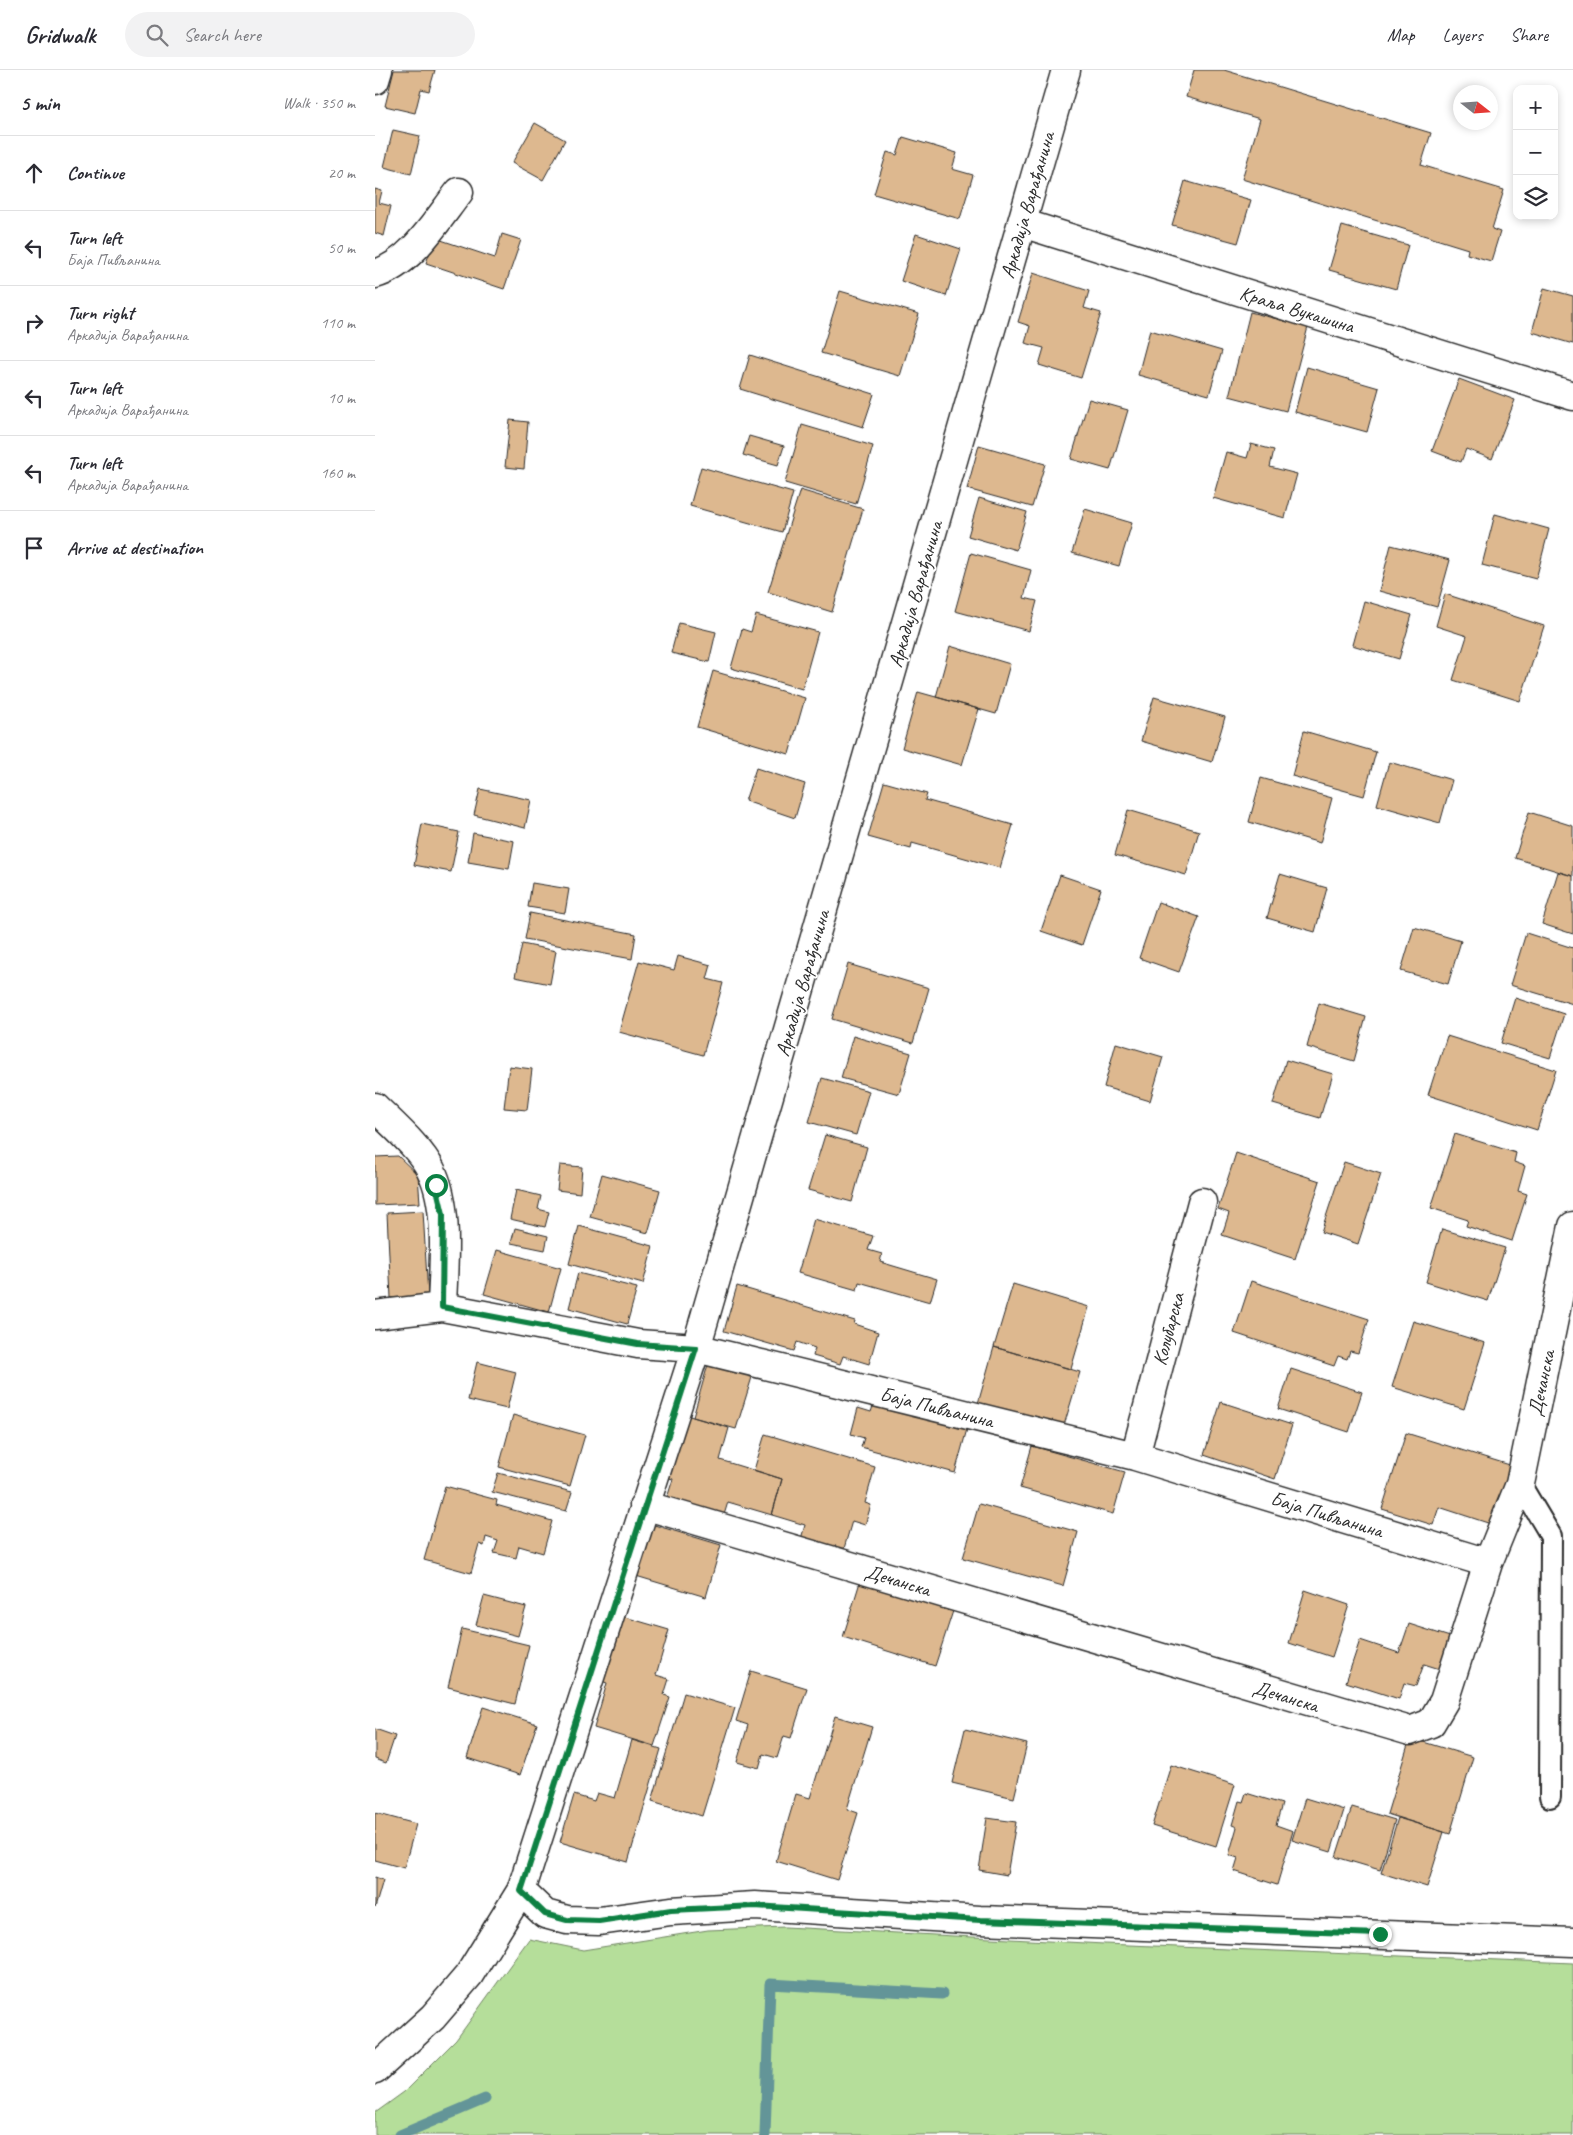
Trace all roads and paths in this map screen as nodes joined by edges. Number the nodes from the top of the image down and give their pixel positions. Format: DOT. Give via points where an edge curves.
graph roads {
  1 [pos="378,70"];
  2 [pos="1066,70"];
  3 [pos="375,80"];
  4 [pos="459,192"];
  5 [pos="1022,223"];
  6 [pos="375,274"];
  7 [pos="1573,396"];
  8 [pos="375,1107"];
  9 [pos="1202,1202"];
  10 [pos="1573,1226"];
  11 [pos="442,1307"];
  12 [pos="375,1316"];
  13 [pos="696,1348"];
  14 [pos="1135,1456"];
  15 [pos="1520,1484"];
  16 [pos="644,1505"];
  17 [pos="1488,1563"];
  18 [pos="1550,1797"];
  19 [pos="521,1891"];
  20 [pos="1573,1942"];
  21 [pos="375,2070"];
  1 -- 3 [label="street"];
  2 -- 5 [label="street, Аркадија Варађанина"];
  4 -- 6 [label="street" via="409,253 383,272"];
  5 -- 7 [label="street, Краља Вукашина"];
  5 -- 13 [label="street, Аркадија Варађанина"];
  8 -- 11 [label="street" via="422,1156 431,1170 443,1214"];
  9 -- 14 [label="street, Колубарска"];
  10 -- 15 [label="street, Дечанска"];
  11 -- 12 [label="street, Баја Пивљанина"];
  11 -- 13 [label="street, Баја Пивљанина" via="638,1344"];
  13 -- 14 [label="street, Баја Пивљанина"];
  13 -- 16 [label="street, Аркадија Варађанина"];
  14 -- 17 [label="street, Баја Пивљанина"];
  15 -- 17 [label="street, Дечанска"];
  15 -- 18 [label="lane" via="1551,1536"];
  16 -- 17 [label="street, Дечанска" via="1410,1731 1431,1723 1444,1701"];
  16 -- 19 [label="street, Аркадија Варађанина"];
  19 -- 20 [label="street" via="545,1914 567,1920 599,1921 671,1910 755,1906 980,1920"];
  19 -- 21 [label="street, Аркадија Варађанина" via="469,1975 433,2017"];
}
